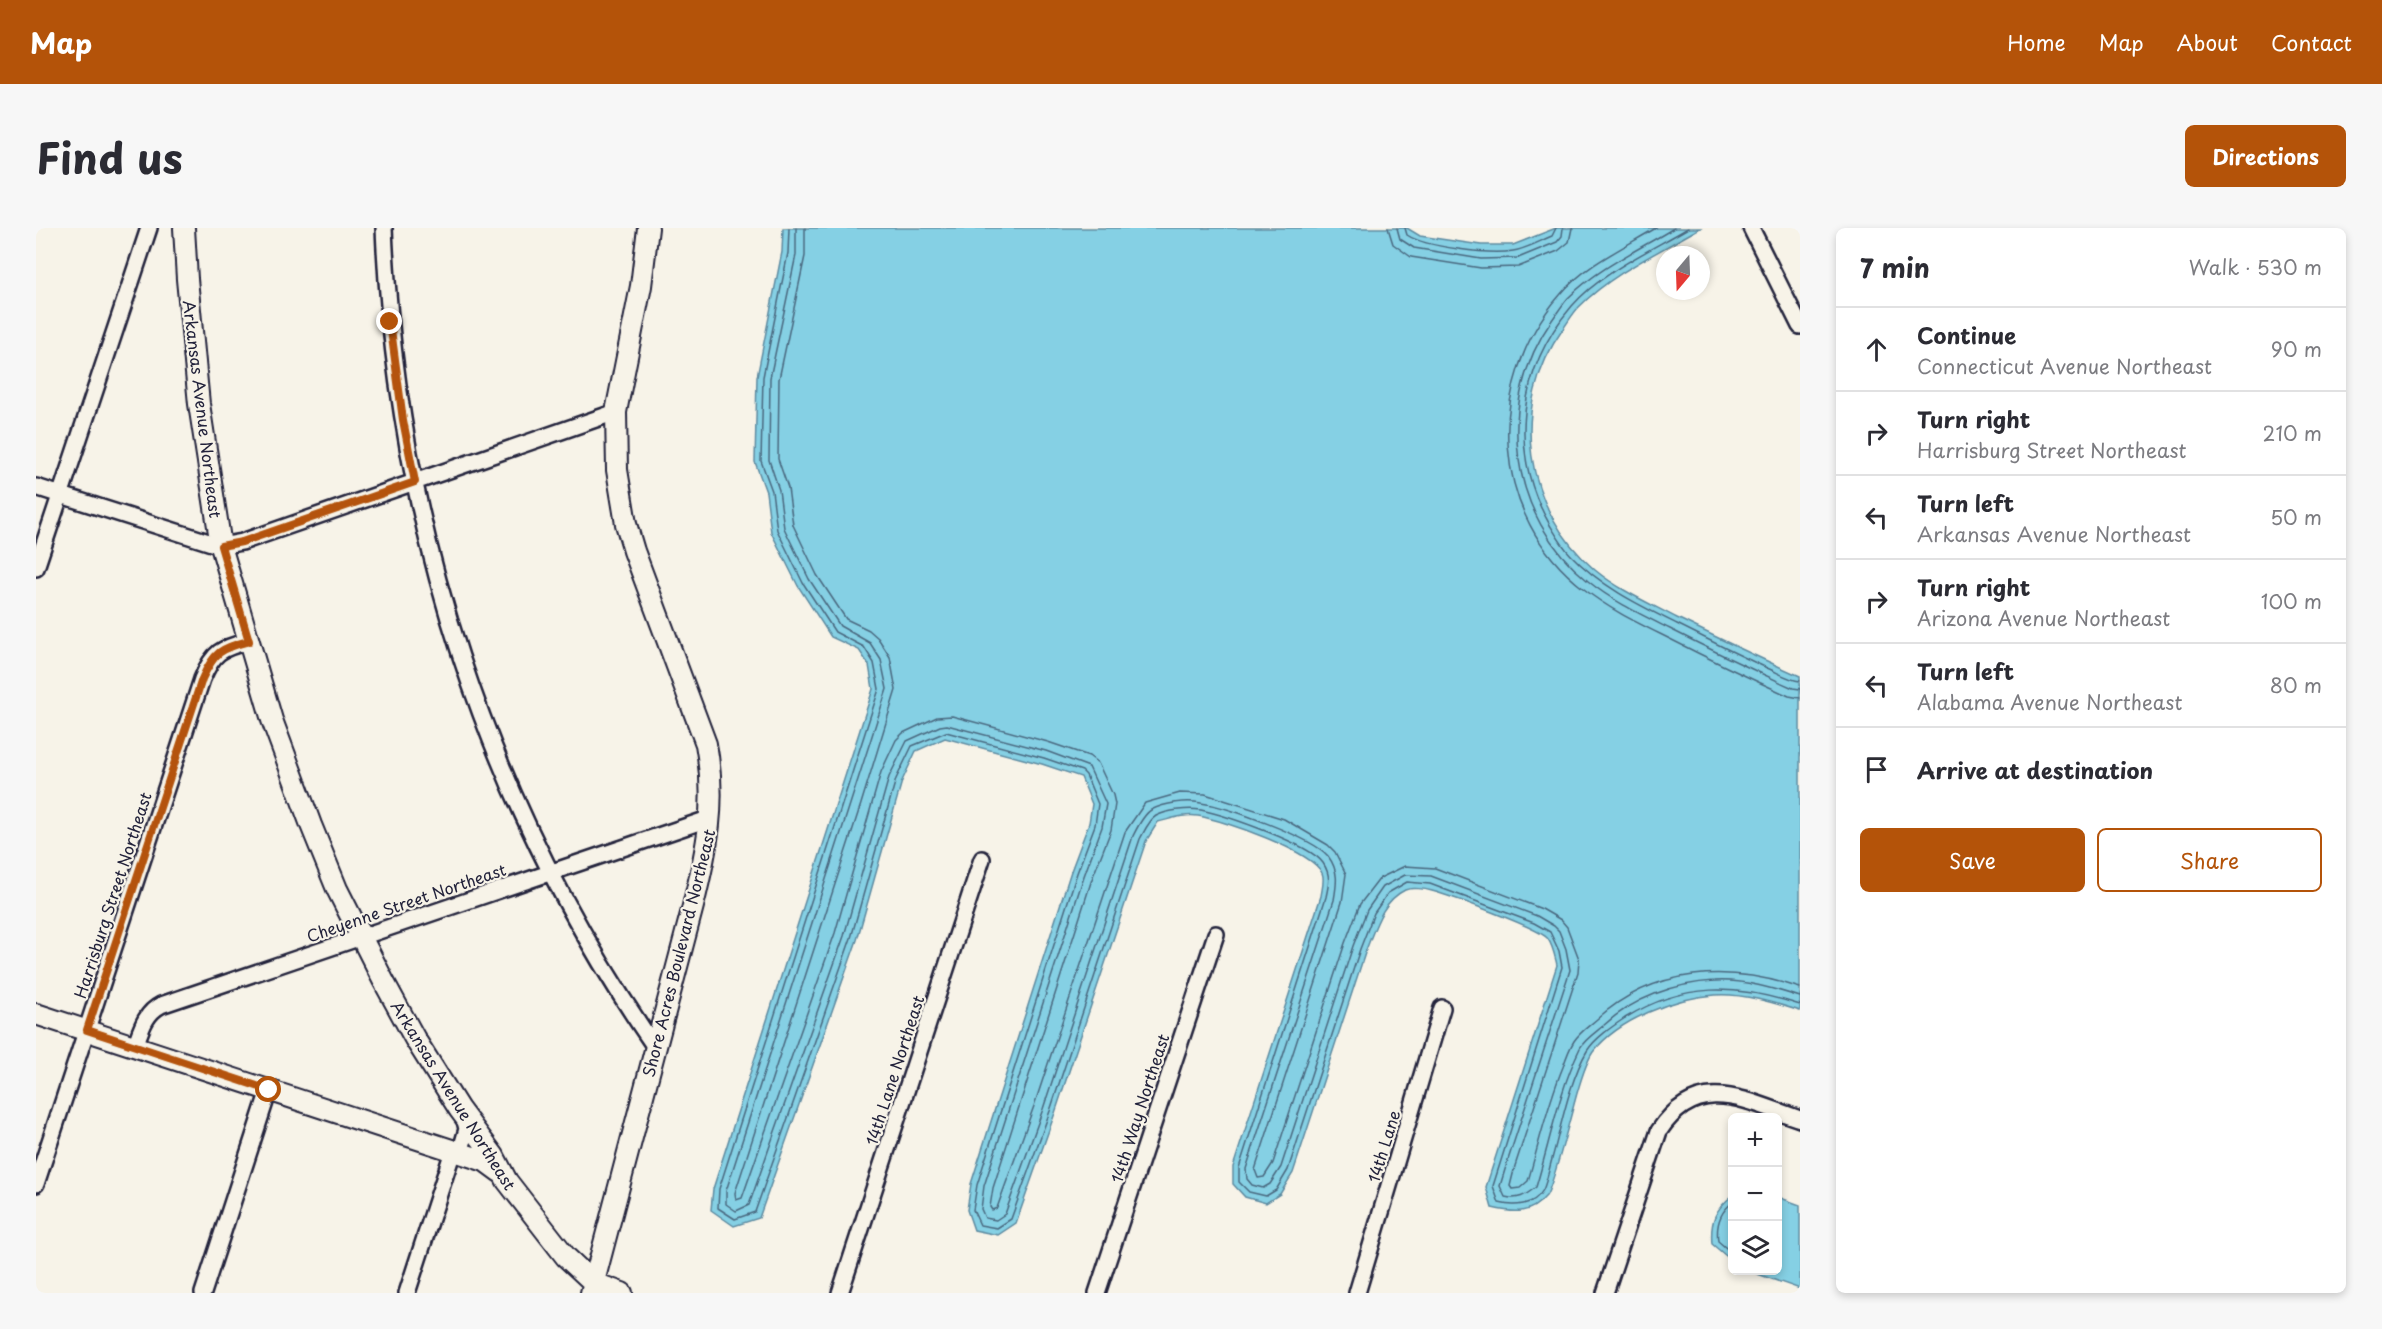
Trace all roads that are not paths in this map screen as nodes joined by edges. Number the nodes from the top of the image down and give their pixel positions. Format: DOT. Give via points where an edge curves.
graph roads {
  1 [pos="149,228"];
  2 [pos="184,228"];
  3 [pos="384,228"];
  4 [pos="648,228"];
  5 [pos="1751,228"];
  6 [pos="1800,289"];
  7 [pos="1786,297"];
  8 [pos="1800,326"];
  9 [pos="616,412"];
  10 [pos="415,482"];
  11 [pos="36,486"];
  12 [pos="60,495"];
  13 [pos="221,546"];
  14 [pos="36,568"];
  15 [pos="249,641"];
  16 [pos="711,818"];
  17 [pos="982,859"];
  18 [pos="550,871"];
  19 [pos="1216,934"];
  20 [pos="360,936"];
  21 [pos="1442,1008"];
  22 [pos="36,1014"];
  23 [pos="87,1030"];
  24 [pos="135,1046"];
  25 [pos="655,1047"];
  26 [pos="269,1090"];
  27 [pos="463,1114"];
  28 [pos="1800,1119"];
  29 [pos="457,1152"];
  30 [pos="507,1181"];
  31 [pos="36,1184"];
  32 [pos="593,1288"];
  33 [pos="202,1293"];
  34 [pos="407,1293"];
  35 [pos="622,1293"];
  36 [pos="840,1293"];
  37 [pos="1097,1293"];
  38 [pos="1357,1293"];
  39 [pos="1605,1293"];
  1 -- 12 [label="street"];
  2 -- 13 [label="street, Arkansas Avenue Northeast" via="199,404"];
  3 -- 10 [label="street" via="396,374"];
  4 -- 9 [label="street, Shore Acres Boulevard Northeast" via="641,286"];
  5 -- 7 [label="street"];
  6 -- 7 [label="street"];
  7 -- 8 [label="street"];
  9 -- 10 [label="street"];
  9 -- 16 [label="street, Shore Acres Boulevard Northeast" via="617,470 626,524 706,744 711,768"];
  10 -- 13 [label="street"];
  10 -- 18 [label="street" via="451,625 479,711"];
  11 -- 12 [label="street"];
  12 -- 13 [label="street"];
  12 -- 14 [label="street"];
  13 -- 15 [label="street, Arkansas Avenue Northeast"];
  15 -- 20 [label="street, Arkansas Avenue Northeast" via="291,777"];
  15 -- 23 [label="street, Harrisburg Street Northeast" via="220,650 202,679"];
  16 -- 18 [label="street, Cheyenne Street Northeast"];
  16 -- 25 [label="street, Shore Acres Boulevard Northeast" via="698,887"];
  17 -- 36 [label="street, 14th Lane Northeast"];
  18 -- 20 [label="street, Cheyenne Street Northeast"];
  18 -- 25 [label="street"];
  19 -- 37 [label="street, 14th Way Northeast"];
  20 -- 24 [label="street, Cheyenne Street Northeast" via="161,1005 145,1020"];
  20 -- 27 [label="street, Arkansas Avenue Northeast" via="415,1039"];
  21 -- 38 [label="street, 14th Lane"];
  22 -- 23 [label="street"];
  23 -- 24 [label="street"];
  23 -- 31 [label="street, Harrisburg Street Northeast"];
  24 -- 26 [label="street"];
  25 -- 32 [label="street, Shore Acres Boulevard Northeast"];
  26 -- 29 [label="street"];
  26 -- 33 [label="street"];
  27 -- 29 [label="street" via="467,1129"];
  27 -- 30 [label="street, Arkansas Avenue Northeast"];
  28 -- 39 [label="street" via="1736,1098 1709,1094 1670,1114 1659,1131"];
  29 -- 30 [label="street" via="485,1161"];
  29 -- 34 [label="street"];
  30 -- 32 [label="street, Arkansas Avenue Northeast"];
  32 -- 35 [label="street"];
}
